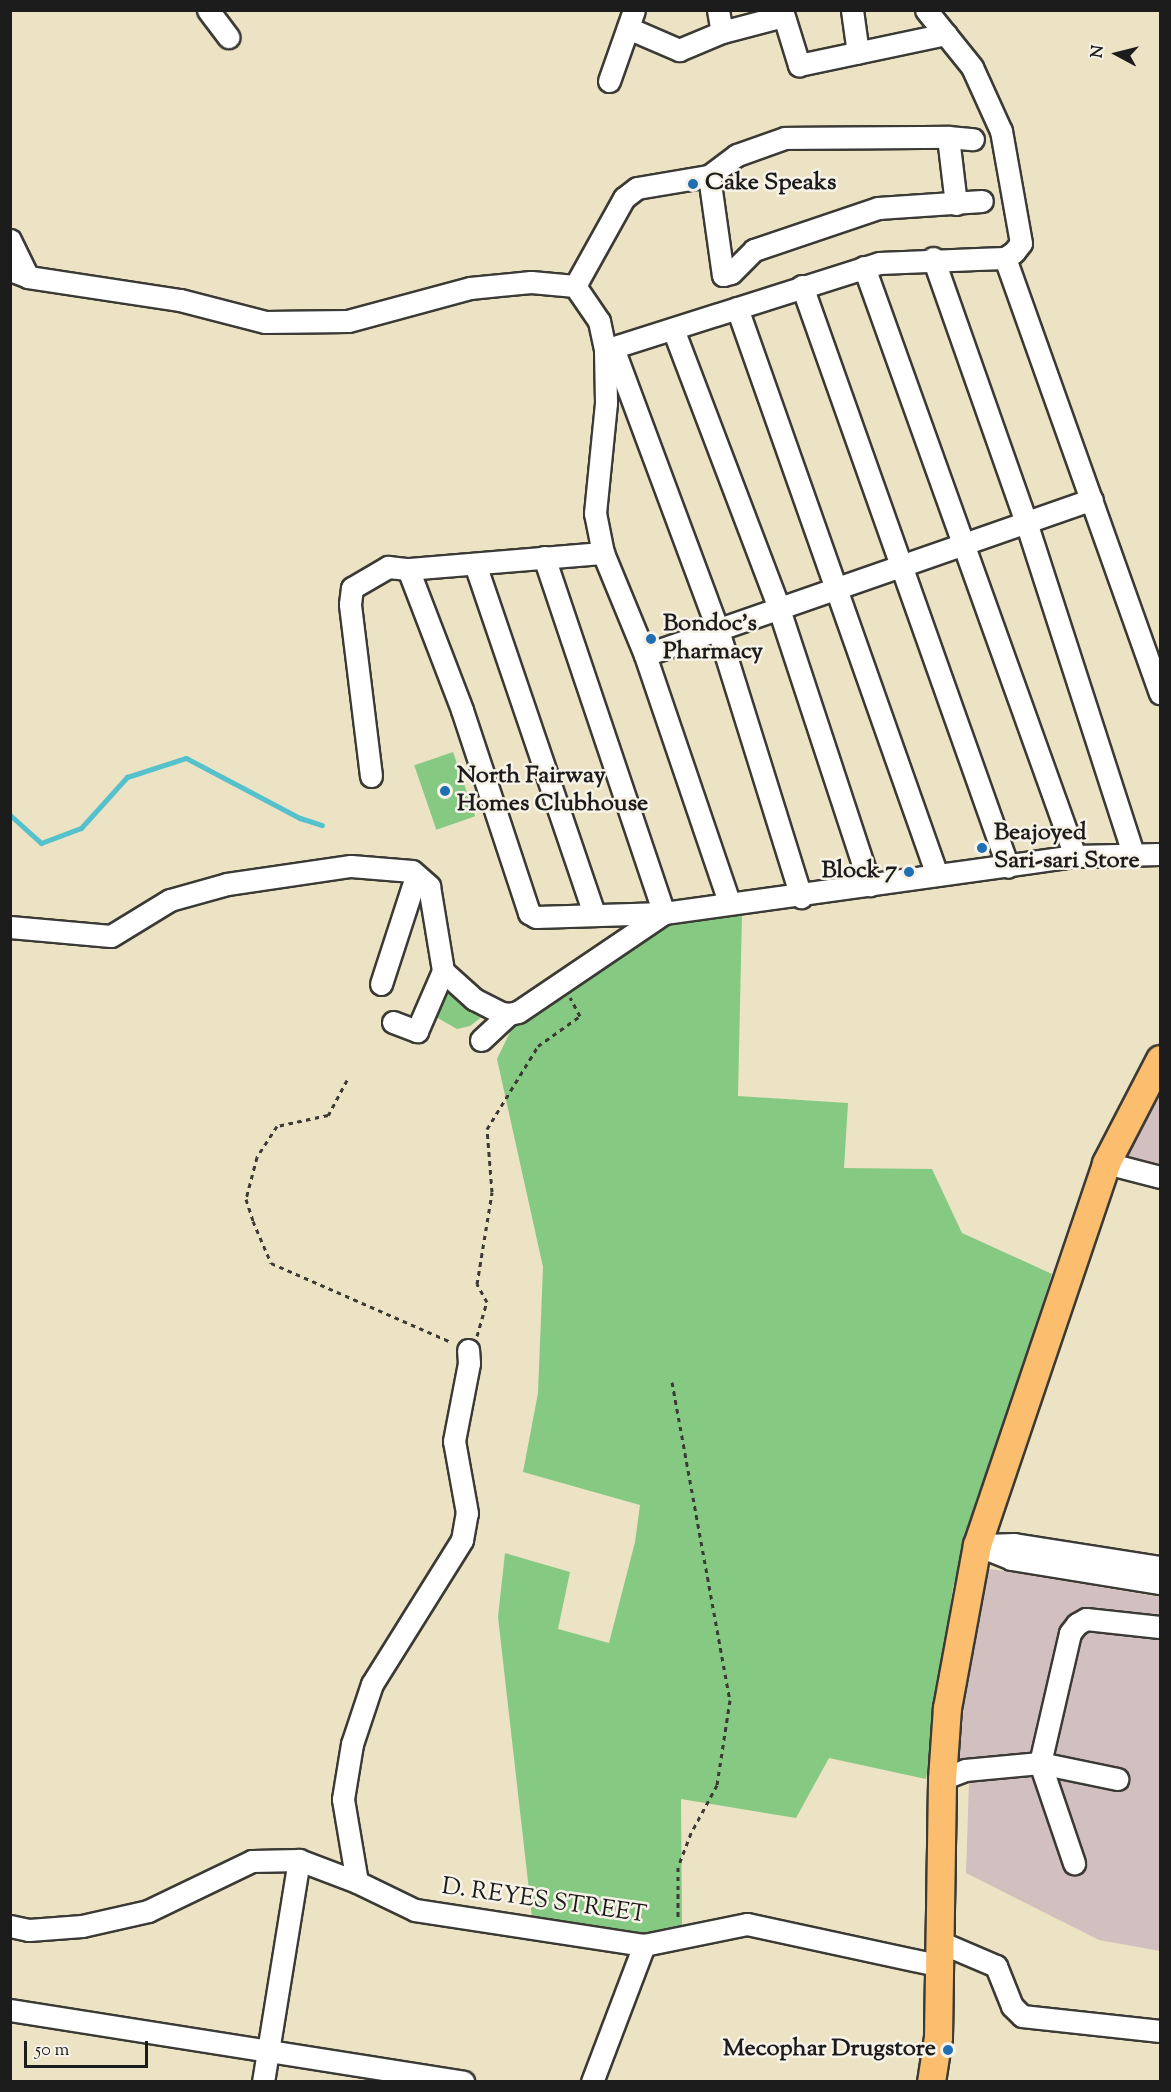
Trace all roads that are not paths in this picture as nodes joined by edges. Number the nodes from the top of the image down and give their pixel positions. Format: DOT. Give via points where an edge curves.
graph roads {
  1 [pos="208,10"];
  2 [pos="718,10"];
  3 [pos="852,10"];
  4 [pos="926,10"];
  5 [pos="783,13"];
  6 [pos="631,19"];
  7 [pos="722,33"];
  8 [pos="946,34"];
  9 [pos="228,37"];
  10 [pos="858,53"];
  11 [pos="609,81"];
  12 [pos="948,137"];
  13 [pos="973,139"];
  14 [pos="710,176"];
  15 [pos="982,201"];
  16 [pos="956,204"];
  17 [pos="10,240"];
  18 [pos="933,258"];
  19 [pos="1005,258"];
  20 [pos="864,267"];
  21 [pos="19,274"];
  22 [pos="575,286"];
  23 [pos="802,286"];
  24 [pos="737,308"];
  25 [pos="673,329"];
  26 [pos="609,349"];
  27 [pos="1092,499"];
  28 [pos="1026,522"];
  29 [pos="962,544"];
  30 [pos="603,553"];
  31 [pos="544,557"];
  32 [pos="474,564"];
  33 [pos="900,565"];
  34 [pos="408,569"];
  35 [pos="835,587"];
  36 [pos="778,606"];
  37 [pos="717,627"];
  38 [pos="645,655"];
  39 [pos="1161,693"];
  40 [pos="371,776"];
  41 [pos="1133,854"];
  42 [pos="1161,854"];
  43 [pos="1075,856"];
  44 [pos="1008,867"];
  45 [pos="937,875"];
  46 [pos="417,876"];
  47 [pos="870,885"];
  48 [pos="801,897"];
  49 [pos="729,902"];
  50 [pos="594,913"];
  51 [pos="664,913"];
  52 [pos="10,927"];
  53 [pos="443,972"];
  54 [pos="381,984"];
  55 [pos="509,1014"];
  56 [pos="393,1022"];
  57 [pos="481,1040"];
  58 [pos="1161,1059"];
  59 [pos="1106,1163"];
  60 [pos="1161,1177"];
  61 [pos="468,1350"];
  62 [pos="977,1545"];
  63 [pos="1161,1567"];
  64 [pos="1161,1583"];
  65 [pos="1161,1627"];
  66 [pos="1040,1762"];
  67 [pos="942,1779"];
  68 [pos="1118,1779"];
  69 [pos="299,1860"];
  70 [pos="1074,1863"];
  71 [pos="357,1882"];
  72 [pos="10,1926"];
  73 [pos="644,1945"];
  74 [pos="942,1955"];
  75 [pos="10,2010"];
  76 [pos="1161,2031"];
  77 [pos="267,2051"];
  78 [pos="263,2082"];
  79 [pos="463,2082"];
  80 [pos="592,2082"];
  81 [pos="931,2082"];
  1 -- 9 [label="street"];
  2 -- 7 [label="street"];
  3 -- 10 [label="street"];
  4 -- 8 [label="street"];
  5 -- 7 [label="street"];
  5 -- 10 [label="street" via="800,65"];
  6 -- 7 [label="street" via="679,50"];
  6 -- 11 [label="street"];
  8 -- 10 [label="street"];
  8 -- 19 [label="street" via="972,67 1001,131 1020,243"];
  12 -- 13 [label="street"];
  12 -- 14 [label="street" via="785,138 736,155"];
  12 -- 16 [label="street"];
  14 -- 16 [label="street" via="723,275 731,273 754,250 878,208"];
  14 -- 22 [label="street" via="630,192"];
  15 -- 16 [label="street"];
  17 -- 21 [label="street"];
  18 -- 19 [label="street"];
  18 -- 20 [label="street"];
  18 -- 28 [label="street"];
  19 -- 27 [label="street"];
  20 -- 23 [label="street"];
  20 -- 29 [label="street"];
  21 -- 22 [label="street" via="180,300 265,322 348,321 470,288 531,282"];
  22 -- 26 [label="street" via="599,321"];
  23 -- 24 [label="street"];
  23 -- 33 [label="street"];
  24 -- 25 [label="street"];
  24 -- 35 [label="street"];
  25 -- 26 [label="street"];
  25 -- 36 [label="street"];
  26 -- 30 [label="street" via="595,513"];
  26 -- 37 [label="street"];
  27 -- 28 [label="street"];
  27 -- 39 [label="street"];
  28 -- 29 [label="street"];
  28 -- 41 [label="street"];
  29 -- 33 [label="street"];
  29 -- 43 [label="street"];
  30 -- 31 [label="street"];
  30 -- 38 [label="street"];
  31 -- 32 [label="street"];
  31 -- 51 [label="street"];
  32 -- 34 [label="street"];
  32 -- 50 [label="street"];
  33 -- 35 [label="street"];
  33 -- 44 [label="street"];
  34 -- 40 [label="street" via="388,567 352,588 350,604"];
  34 -- 50 [label="street" via="462,710 529,913 544,918"];
  35 -- 36 [label="street"];
  35 -- 45 [label="street"];
  36 -- 37 [label="street"];
  36 -- 47 [label="street"];
  37 -- 38 [label="street"];
  37 -- 48 [label="street"];
  38 -- 49 [label="street"];
  41 -- 42 [label="street"];
  41 -- 43 [label="street"];
  43 -- 44 [label="street"];
  44 -- 45 [label="street"];
  45 -- 47 [label="street"];
  46 -- 52 [label="street" via="412,871 351,866 227,884 170,900 111,936"];
  46 -- 53 [label="street" via="429,886"];
  46 -- 54 [label="street"];
  47 -- 48 [label="street"];
  48 -- 49 [label="street"];
  49 -- 51 [label="street"];
  50 -- 51 [label="street"];
  51 -- 55 [label="street" via="518,1012"];
  53 -- 55 [label="street" via="474,999"];
  53 -- 56 [label="street" via="417,1031"];
  55 -- 57 [label="street"];
  58 -- 59 [label="main road"];
  59 -- 60 [label="street"];
  59 -- 62 [label="main road"];
  61 -- 71 [label="street" via="454,1441 467,1514 462,1540 372,1684 352,1744 343,1799"];
  62 -- 63 [label="street" via="1014,1544"];
  62 -- 64 [label="street" via="1011,1559"];
  62 -- 67 [label="main road" via="947,1708"];
  65 -- 66 [label="street" via="1086,1619 1077,1624 1070,1633"];
  66 -- 67 [label="street" via="964,1770"];
  66 -- 68 [label="street"];
  66 -- 70 [label="street"];
  67 -- 74 [label="main road"];
  69 -- 71 [label="street, D. REYES STREET"];
  69 -- 72 [label="street" via="252,1861 148,1911 82,1926 29,1930"];
  69 -- 77 [label="street"];
  71 -- 73 [label="street, D. REYES STREET" via="415,1910"];
  73 -- 74 [label="street, D. REYES STREET" via="747,1924"];
  73 -- 80 [label="street"];
  74 -- 76 [label="street, D. REYES STREET" via="996,1966 1012,2006 1022,2016"];
  74 -- 81 [label="main road" via="938,2037"];
  75 -- 77 [label="street"];
  77 -- 78 [label="street"];
  77 -- 79 [label="street"];
}
